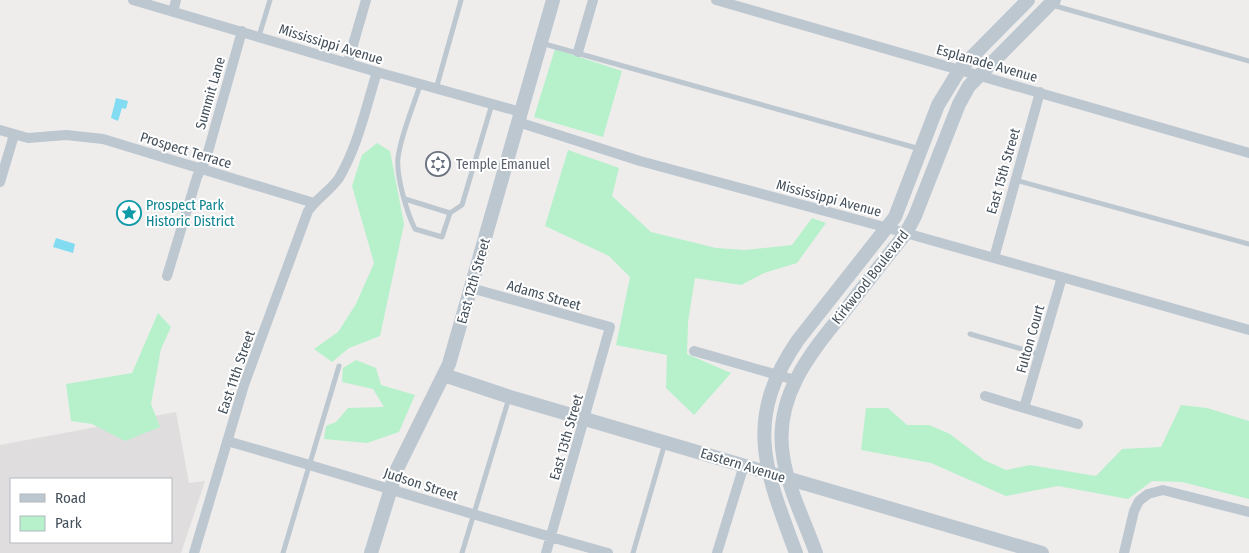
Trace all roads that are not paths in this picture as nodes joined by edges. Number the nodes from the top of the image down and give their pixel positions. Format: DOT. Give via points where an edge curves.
graph roads {
  1 [pos="133,0"];
  2 [pos="176,0"];
  3 [pos="270,0"];
  4 [pos="366,0"];
  5 [pos="462,0"];
  6 [pos="552,0"];
  7 [pos="593,0"];
  8 [pos="716,0"];
  9 [pos="1028,0"];
  10 [pos="1052,2"];
  11 [pos="173,12"];
  12 [pos="242,31"];
  13 [pos="259,36"];
  14 [pos="540,43"];
  15 [pos="578,52"];
  16 [pos="1249,61"];
  17 [pos="348,62"];
  18 [pos="960,69"];
  19 [pos="377,72"];
  20 [pos="979,74"];
  21 [pos="420,85"];
  22 [pos="436,89"];
  23 [pos="1040,92"];
  24 [pos="492,104"];
  25 [pos="519,117"];
  26 [pos="0,130"];
  27 [pos="14,135"];
  28 [pos="921,150"];
  29 [pos="1249,153"];
  30 [pos="201,168"];
  31 [pos="1015,180"];
  32 [pos="0,182"];
  33 [pos="405,198"];
  34 [pos="314,203"];
  35 [pos="450,213"];
  36 [pos="888,228"];
  37 [pos="906,233"];
  38 [pos="1249,244"];
  39 [pos="994,258"];
  40 [pos="167,276"];
  41 [pos="1062,278"];
  42 [pos="471,288"];
  43 [pos="610,328"];
  44 [pos="1249,330"];
  45 [pos="970,334"];
  46 [pos="694,351"];
  47 [pos="1040,354"];
  48 [pos="339,366"];
  49 [pos="444,375"];
  50 [pos="778,375"];
  51 [pos="795,380"];
  52 [pos="985,396"];
  53 [pos="510,397"];
  54 [pos="1024,408"];
  55 [pos="586,420"];
  56 [pos="1078,424"];
  57 [pos="227,441"];
  58 [pos="666,442"];
  59 [pos="308,464"];
  60 [pos="744,465"];
  61 [pos="768,472"];
  62 [pos="789,479"];
  63 [pos="390,488"];
  64 [pos="1249,512"];
  65 [pos="474,516"];
  66 [pos="551,537"];
  67 [pos="194,553"];
  68 [pos="283,553"];
  69 [pos="371,553"];
  70 [pos="462,553"];
  71 [pos="546,553"];
  72 [pos="608,553"];
  73 [pos="633,553"];
  74 [pos="717,553"];
  75 [pos="796,553"];
  76 [pos="816,553"];
  77 [pos="1042,553"];
  78 [pos="1124,553"];
  1 -- 11 [label="street, Mississippi Avenue"];
  2 -- 11 [label="street"];
  3 -- 13 [label="lane"];
  4 -- 17 [label="street"];
  5 -- 22 [label="lane"];
  6 -- 14 [label="street, East 12th Street"];
  7 -- 15 [label="street"];
  8 -- 18 [label="street, Esplanade Avenue"];
  9 -- 18 [label="street, Kirkwood Boulevard"];
  10 -- 16 [label="lane"];
  10 -- 20 [label="street, Kirkwood Boulevard"];
  11 -- 12 [label="street, Mississippi Avenue"];
  12 -- 13 [label="street, Mississippi Avenue"];
  12 -- 30 [label="street, Summit Lane"];
  13 -- 17 [label="street, Mississippi Avenue"];
  14 -- 15 [label="lane"];
  14 -- 25 [label="street, East 12th Street"];
  15 -- 28 [label="lane"];
  17 -- 19 [label="street, Mississippi Avenue"];
  18 -- 20 [label="street, Esplanade Avenue"];
  18 -- 28 [label="street, Kirkwood Boulevard" via="938,105"];
  19 -- 21 [label="street, Mississippi Avenue"];
  19 -- 34 [label="street" via="352,152 329,192"];
  20 -- 23 [label="street, Esplanade Avenue"];
  20 -- 37 [label="street, Kirkwood Boulevard" via="959,104"];
  21 -- 22 [label="street, Mississippi Avenue"];
  21 -- 33 [label="lane" via="398,159"];
  22 -- 24 [label="street, Mississippi Avenue"];
  23 -- 29 [label="street, Esplanade Avenue"];
  23 -- 31 [label="street, East 15th Street"];
  24 -- 25 [label="street, Mississippi Avenue"];
  24 -- 35 [label="lane" via="462,205"];
  25 -- 36 [label="street, Mississippi Avenue" via="640,161"];
  25 -- 42 [label="street, East 12th Street"];
  26 -- 27 [label="street, Prospect Terrace"];
  27 -- 30 [label="street, Prospect Terrace" via="103,139"];
  27 -- 32 [label="street"];
  28 -- 36 [label="street, Kirkwood Boulevard" via="902,202"];
  30 -- 34 [label="street, Prospect Terrace"];
  30 -- 40 [label="street, Summit Lane"];
  31 -- 38 [label="lane"];
  31 -- 39 [label="street, East 15th Street"];
  33 -- 35 [label="lane"];
  33 -- 35 [label="lane" via="415,229 442,237"];
  34 -- 57 [label="street, East 11th Street" via="308,211 244,385"];
  36 -- 37 [label="street, Mississippi Avenue"];
  36 -- 50 [label="street, Kirkwood Boulevard" via="798,340"];
  37 -- 39 [label="street, Mississippi Avenue"];
  37 -- 51 [label="street, Kirkwood Boulevard" via="815,347"];
  39 -- 41 [label="street, Mississippi Avenue"];
  41 -- 44 [label="street, Mississippi Avenue"];
  41 -- 47 [label="street, Fulton Court"];
  42 -- 43 [label="street, Adams Street"];
  42 -- 49 [label="street, East 12th Street"];
  43 -- 55 [label="street, East 13th Street"];
  45 -- 47 [label="lane"];
  46 -- 50 [label="street"];
  47 -- 54 [label="street, Fulton Court"];
  48 -- 59 [label="lane"];
  49 -- 53 [label="street, Eastern Avenue"];
  49 -- 63 [label="street, East 12th Street"];
  50 -- 51 [label="street"];
  50 -- 61 [label="street, Kirkwood Boulevard" via="771,390 764,428"];
  51 -- 62 [label="street, Kirkwood Boulevard" via="783,418 781,441"];
  52 -- 54 [label="street"];
  53 -- 55 [label="street, Eastern Avenue"];
  53 -- 65 [label="lane"];
  54 -- 56 [label="street"];
  55 -- 58 [label="street, Eastern Avenue"];
  55 -- 66 [label="street, East 13th Street"];
  57 -- 59 [label="street, Judson Street"];
  57 -- 67 [label="street, East 11th Street"];
  58 -- 60 [label="street, Eastern Avenue"];
  58 -- 73 [label="lane"];
  59 -- 63 [label="street, Judson Street"];
  59 -- 68 [label="lane"];
  60 -- 61 [label="street, Eastern Avenue"];
  60 -- 74 [label="street"];
  61 -- 62 [label="street, Eastern Avenue"];
  61 -- 75 [label="street, Kirkwood Boulevard"];
  62 -- 76 [label="street, Kirkwood Boulevard"];
  62 -- 77 [label="street, Eastern Avenue"];
  63 -- 65 [label="street, Judson Street"];
  63 -- 69 [label="street, East 12th Street"];
  64 -- 78 [label="street" via="1163,490 1148,494 1134,511"];
  65 -- 66 [label="street, Judson Street"];
  65 -- 70 [label="lane"];
  66 -- 71 [label="street, East 13th Street"];
  66 -- 72 [label="street, Judson Street"];
}
